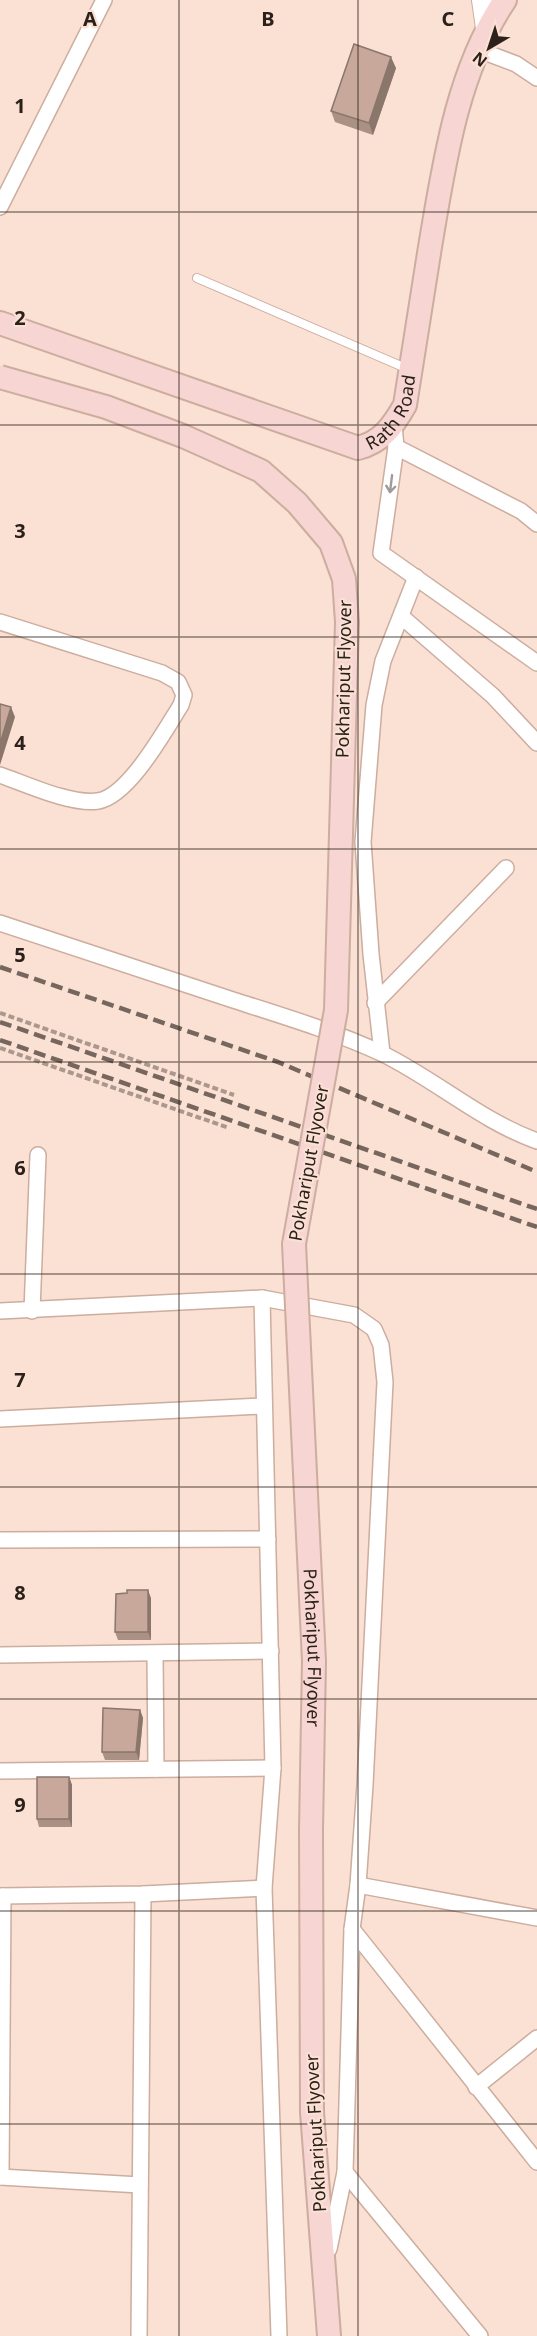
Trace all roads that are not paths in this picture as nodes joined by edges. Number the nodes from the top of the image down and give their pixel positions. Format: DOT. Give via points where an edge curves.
graph roads {
  1 [pos="104,0"];
  2 [pos="482,0"];
  3 [pos="505,0"];
  4 [pos="486,28"];
  5 [pos="479,50"];
  6 [pos="537,78"];
  7 [pos="0,207"];
  8 [pos="197,278"];
  9 [pos="0,323"];
  10 [pos="410,370"];
  11 [pos="0,377"];
  12 [pos="394,436"];
  13 [pos="537,524"];
  14 [pos="416,577"];
  15 [pos="402,617"];
  16 [pos="0,622"];
  17 [pos="537,663"];
  18 [pos="537,743"];
  19 [pos="0,775"];
  20 [pos="506,868"];
  21 [pos="0,923"];
  22 [pos="375,1003"];
  23 [pos="382,1053"];
  24 [pos="537,1141"];
  25 [pos="38,1155"];
  26 [pos="262,1298"];
  27 [pos="0,1311"];
  28 [pos="32,1311"];
  29 [pos="263,1406"];
  30 [pos="0,1419"];
  31 [pos="268,1539"];
  32 [pos="0,1540"];
  33 [pos="271,1651"];
  34 [pos="155,1654"];
  35 [pos="0,1655"];
  36 [pos="273,1768"];
  37 [pos="156,1769"];
  38 [pos="0,1771"];
  39 [pos="358,1884"];
  40 [pos="264,1888"];
  41 [pos="143,1894"];
  42 [pos="1,1896"];
  43 [pos="537,1918"];
  44 [pos="352,1929"];
  45 [pos="537,2038"];
  46 [pos="476,2087"];
  47 [pos="537,2162"];
  48 [pos="345,2172"];
  49 [pos="0,2177"];
  50 [pos="140,2185"];
  51 [pos="324,2271"];
  52 [pos="139,2336"];
  53 [pos="279,2336"];
  54 [pos="328,2336"];
  55 [pos="480,2336"];
  1 -- 7 [label="street"];
  2 -- 4 [label="street"];
  3 -- 4 [label="main road, Rath Road"];
  4 -- 5 [label="main road, Rath Road"];
  5 -- 6 [label="street" via="516,64"];
  5 -- 10 [label="main road, Rath Road" via="442,174"];
  8 -- 10 [label="lane"];
  9 -- 12 [label="main road, Rath Road" via="358,448"];
  10 -- 12 [label="main road, Rath Road" via="405,405"];
  11 -- 51 [label="main road, Pokhariput Flyover, bridge" via="106,408 183,436 261,471 297,502 331,543 344,579 347,622 336,1010 294,1244 314,1661 312,2112"];
  12 -- 13 [label="street"];
  12 -- 14 [label="street, one-way" via="381,553"];
  14 -- 15 [label="street"];
  14 -- 17 [label="street"];
  15 -- 18 [label="street" via="493,696"];
  15 -- 22 [label="street" via="383,661 374,705 363,842"];
  16 -- 19 [label="street" via="162,673 178,682 184,695 135,772 116,792 99,801 74,800"];
  20 -- 22 [label="street"];
  21 -- 23 [label="street"];
  22 -- 23 [label="street"];
  23 -- 24 [label="street" via="476,1112"];
  25 -- 28 [label="street"];
  26 -- 28 [label="street"];
  26 -- 29 [label="street"];
  26 -- 39 [label="street" via="354,1315 374,1329 381,1345 385,1382"];
  27 -- 28 [label="street"];
  29 -- 30 [label="street"];
  29 -- 31 [label="street"];
  31 -- 32 [label="street"];
  31 -- 33 [label="street"];
  33 -- 34 [label="street"];
  33 -- 36 [label="street"];
  34 -- 35 [label="street"];
  34 -- 37 [label="street"];
  36 -- 37 [label="street"];
  36 -- 40 [label="street"];
  37 -- 38 [label="street"];
  39 -- 43 [label="street"];
  39 -- 44 [label="street"];
  40 -- 41 [label="street"];
  40 -- 53 [label="street"];
  41 -- 42 [label="street"];
  41 -- 50 [label="street"];
  42 -- 49 [label="street"];
  44 -- 46 [label="street"];
  44 -- 48 [label="street"];
  45 -- 46 [label="street"];
  46 -- 47 [label="street"];
  48 -- 51 [label="street"];
  48 -- 55 [label="street"];
  49 -- 50 [label="street"];
  50 -- 52 [label="street"];
  51 -- 54 [label="main road, Pokhariput Flyover"];
}
